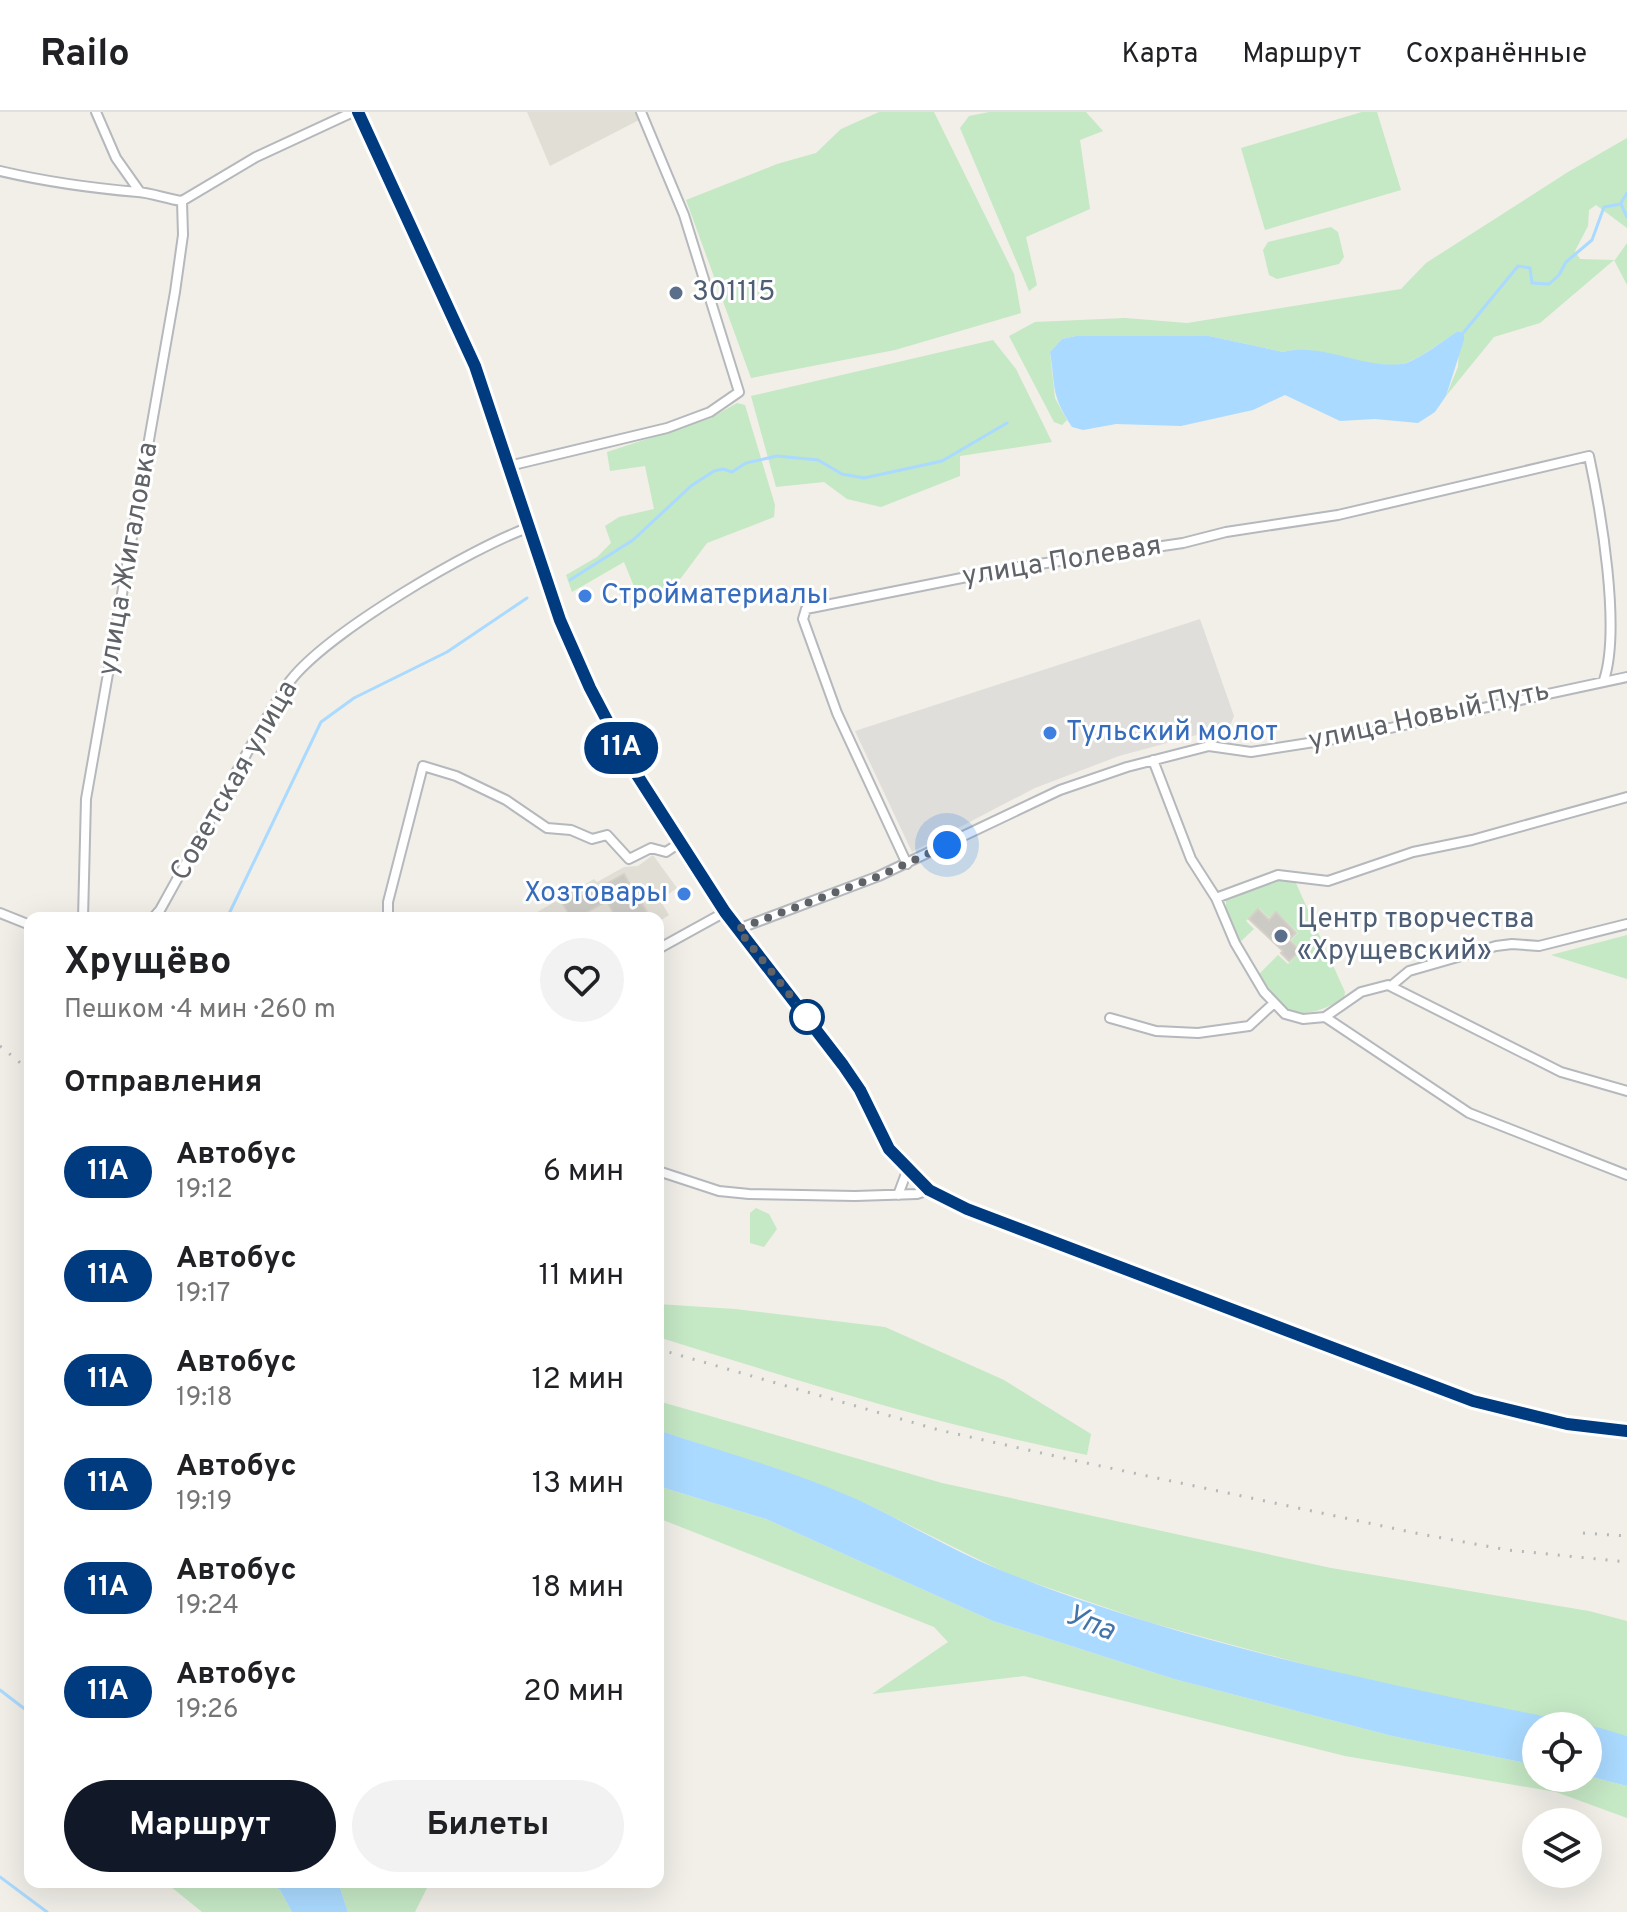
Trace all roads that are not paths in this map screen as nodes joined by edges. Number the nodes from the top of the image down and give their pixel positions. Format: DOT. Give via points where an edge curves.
graph roads {
  1 [pos="96,112"];
  2 [pos="355,112"];
  3 [pos="641,112"];
  4 [pos="0,171"];
  5 [pos="140,192"];
  6 [pos="182,201"];
  7 [pos="509,466"];
  8 [pos="530,527"];
  9 [pos="1627,677"];
  10 [pos="1604,680"];
  11 [pos="1153,760"];
  12 [pos="1627,797"];
  13 [pos="678,844"];
  14 [pos="907,864"];
  15 [pos="1216,898"];
  16 [pos="83,912"];
  17 [pos="158,912"];
  18 [pos="388,912"];
  19 [pos="725,912"];
  20 [pos="0,913"];
  21 [pos="24,923"];
  22 [pos="1627,924"];
  23 [pos="738,929"];
  24 [pos="664,946"];
  25 [pos="1391,986"];
  26 [pos="1273,1004"];
  27 [pos="1325,1017"];
  28 [pos="1110,1018"];
  29 [pos="1627,1091"];
  30 [pos="907,1171"];
  31 [pos="664,1173"];
  32 [pos="1627,1175"];
  33 [pos="929,1190"];
  34 [pos="898,1195"];
  35 [pos="1627,1431"];
  1 -- 5 [label="street" via="116,158"];
  2 -- 6 [label="street" via="256,157"];
  2 -- 7 [label="main road" via="475,366"];
  3 -- 7 [label="street" via="684,215 739,392 710,412 667,428"];
  4 -- 5 [label="street" via="113,192"];
  5 -- 6 [label="street"];
  6 -- 16 [label="street, улица Жигаловка" via="173,305 86,799"];
  7 -- 8 [label="main road"];
  8 -- 13 [label="main road" via="586,680"];
  8 -- 17 [label="street, Советская улица" via="492,542 396,600 300,670 266,720"];
  9 -- 10 [label="street, улица Новый Путь"];
  10 -- 11 [label="street, улица Новый Путь" via="1353,736 1251,752 1209,746"];
  10 -- 14 [label="street, улица Полевая" via="1611,628 1589,456 1338,515 1012,568 806,609 803,619 837,713"];
  11 -- 14 [label="street, улица Новый Путь" via="1060,790"];
  11 -- 15 [label="street" via="1191,859"];
  12 -- 15 [label="street" via="1413,852 1328,881 1278,875"];
  13 -- 18 [label="street" via="665,852 651,848 629,859 607,835 590,839 571,830 547,828 497,796 423,766"];
  13 -- 19 [label="main road"];
  14 -- 23 [label="street, улица Новый Путь"];
  15 -- 26 [label="street" via="1235,943"];
  19 -- 23 [label="main road"];
  19 -- 24 [label="street"];
  20 -- 21 [label="street"];
  22 -- 25 [label="street" via="1539,946 1496,946 1409,971"];
  23 -- 30 [label="main road" via="843,1065 889,1149"];
  25 -- 27 [label="street" via="1361,992"];
  25 -- 29 [label="street" via="1561,1072"];
  26 -- 27 [label="street" via="1298,1019"];
  26 -- 28 [label="street" via="1249,1026 1198,1033 1156,1031"];
  27 -- 32 [label="street" via="1469,1113"];
  30 -- 33 [label="main road"];
  30 -- 34 [label="street"];
  31 -- 34 [label="street" via="727,1192"];
  33 -- 34 [label="street"];
  33 -- 35 [label="main road" via="1473,1401 1567,1424"];
}
